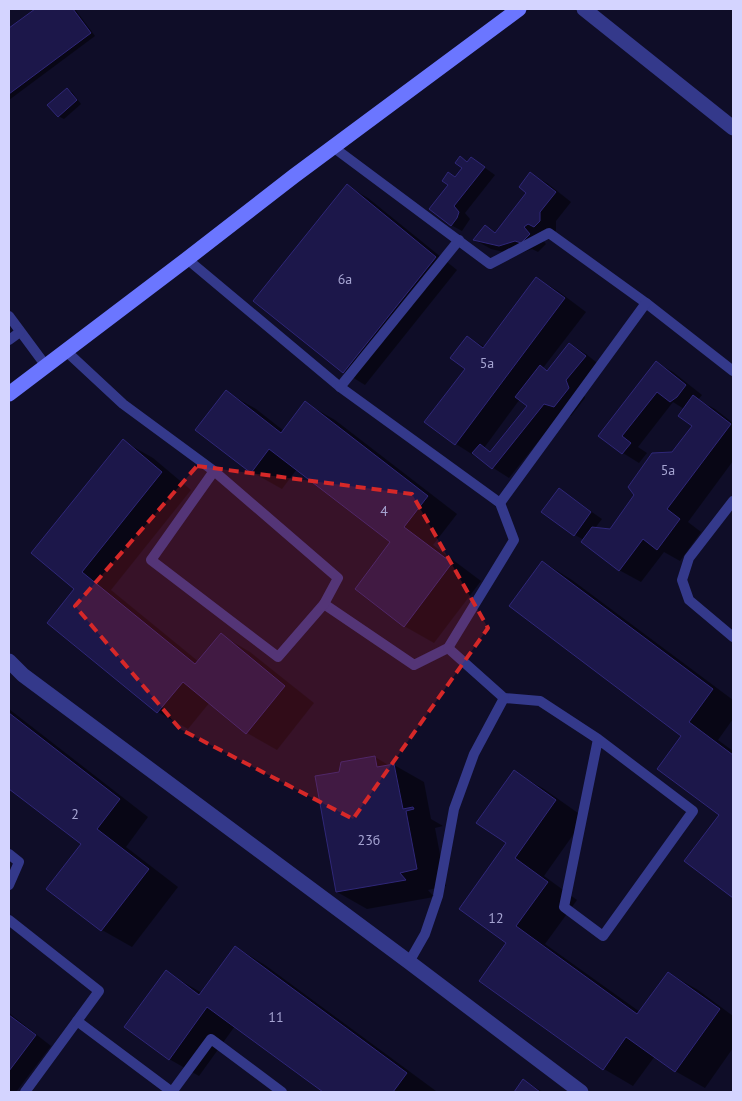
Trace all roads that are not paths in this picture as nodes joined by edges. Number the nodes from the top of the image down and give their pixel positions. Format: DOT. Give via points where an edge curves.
graph roads {
  1 [pos="519,9"];
  2 [pos="584,9"];
  3 [pos="733,128"];
  4 [pos="333,147"];
  5 [pos="459,240"];
  6 [pos="187,259"];
  7 [pos="646,303"];
  8 [pos="9,316"];
  9 [pos="20,332"];
  10 [pos="9,340"];
  11 [pos="66,351"];
  12 [pos="46,366"];
  13 [pos="733,371"];
  14 [pos="340,387"];
  15 [pos="9,394"];
  16 [pos="214,471"];
  17 [pos="733,501"];
  18 [pos="500,503"];
  19 [pos="324,604"];
  20 [pos="733,637"];
  21 [pos="448,648"];
  22 [pos="9,661"];
  23 [pos="504,698"];
  24 [pos="598,739"];
  25 [pos="9,854"];
  26 [pos="9,885"];
  27 [pos="9,920"];
  28 [pos="409,962"];
  29 [pos="77,1021"];
  30 [pos="24,1092"];
  31 [pos="282,1092"];
  32 [pos="581,1092"];
  1 -- 4 [label="street"];
  2 -- 3 [label="street"];
  4 -- 5 [label="lane"];
  4 -- 6 [label="street"];
  5 -- 7 [label="lane" via="490,264 549,233"];
  5 -- 14 [label="lane"];
  6 -- 11 [label="street"];
  6 -- 14 [label="lane"];
  7 -- 13 [label="lane"];
  7 -- 18 [label="lane"];
  8 -- 9 [label="lane"];
  9 -- 10 [label="lane"];
  9 -- 12 [label="lane"];
  11 -- 12 [label="street"];
  11 -- 16 [label="lane" via="123,404"];
  12 -- 15 [label="street"];
  14 -- 18 [label="lane"];
  16 -- 19 [label="lane" via="338,578"];
  16 -- 19 [label="lane" via="151,560 278,657"];
  17 -- 20 [label="lane" via="689,558 682,580 689,600"];
  18 -- 21 [label="lane" via="514,540"];
  19 -- 21 [label="lane" via="414,665"];
  21 -- 23 [label="lane"];
  22 -- 28 [label="street" via="31,681"];
  23 -- 24 [label="lane" via="540,701"];
  23 -- 28 [label="lane" via="471,763 454,809 438,896 425,934"];
  24 -- 24 [label="lane" via="693,810 604,936 564,907"];
  25 -- 26 [label="lane" via="19,862"];
  27 -- 29 [label="lane" via="99,991"];
  28 -- 32 [label="street"];
  29 -- 30 [label="lane"];
  29 -- 31 [label="lane" via="172,1092 210,1039"];
}
